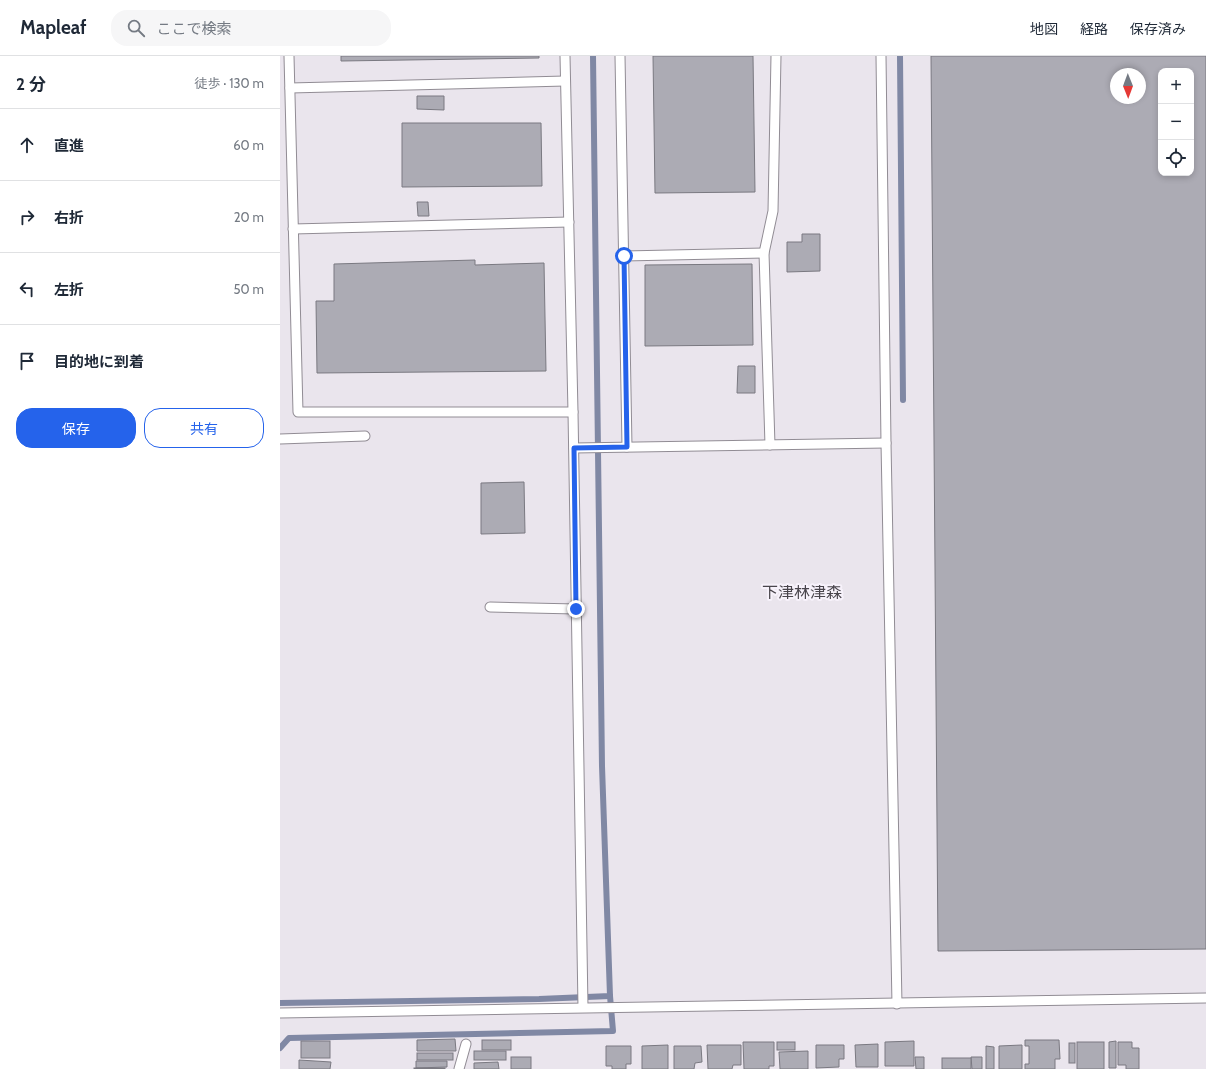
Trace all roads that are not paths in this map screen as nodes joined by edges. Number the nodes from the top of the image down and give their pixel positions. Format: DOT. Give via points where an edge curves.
graph roads {
  1 [pos="289,56"];
  2 [pos="565,56"];
  3 [pos="620,56"];
  4 [pos="776,56"];
  5 [pos="881,56"];
  6 [pos="566,81"];
  7 [pos="290,88"];
  8 [pos="569,222"];
  9 [pos="293,230"];
  10 [pos="764,253"];
  11 [pos="624,256"];
  12 [pos="573,412"];
  13 [pos="365,436"];
  14 [pos="280,439"];
  15 [pos="886,443"];
  16 [pos="770,445"];
  17 [pos="627,447"];
  18 [pos="574,448"];
  19 [pos="490,607"];
  20 [pos="576,609"];
  21 [pos="1206,998"];
  22 [pos="897,1004"];
  23 [pos="583,1007"];
  24 [pos="280,1014"];
  25 [pos="466,1044"];
  26 [pos="459,1069"];
  1 -- 7 [label="lane"];
  2 -- 6 [label="lane"];
  3 -- 11 [label="lane"];
  4 -- 10 [label="lane" via="773,211"];
  5 -- 15 [label="lane"];
  6 -- 7 [label="lane"];
  6 -- 8 [label="lane"];
  7 -- 9 [label="lane"];
  8 -- 9 [label="lane"];
  8 -- 12 [label="lane"];
  9 -- 12 [label="lane" via="298,412"];
  10 -- 11 [label="lane"];
  10 -- 16 [label="lane"];
  11 -- 17 [label="lane"];
  12 -- 18 [label="lane"];
  13 -- 14 [label="lane"];
  15 -- 16 [label="lane"];
  15 -- 22 [label="lane"];
  16 -- 17 [label="lane"];
  17 -- 18 [label="lane"];
  18 -- 20 [label="lane"];
  19 -- 20 [label="lane"];
  20 -- 23 [label="lane"];
  21 -- 22 [label="lane"];
  22 -- 23 [label="lane"];
  23 -- 24 [label="lane"];
  25 -- 26 [label="lane"];
}
